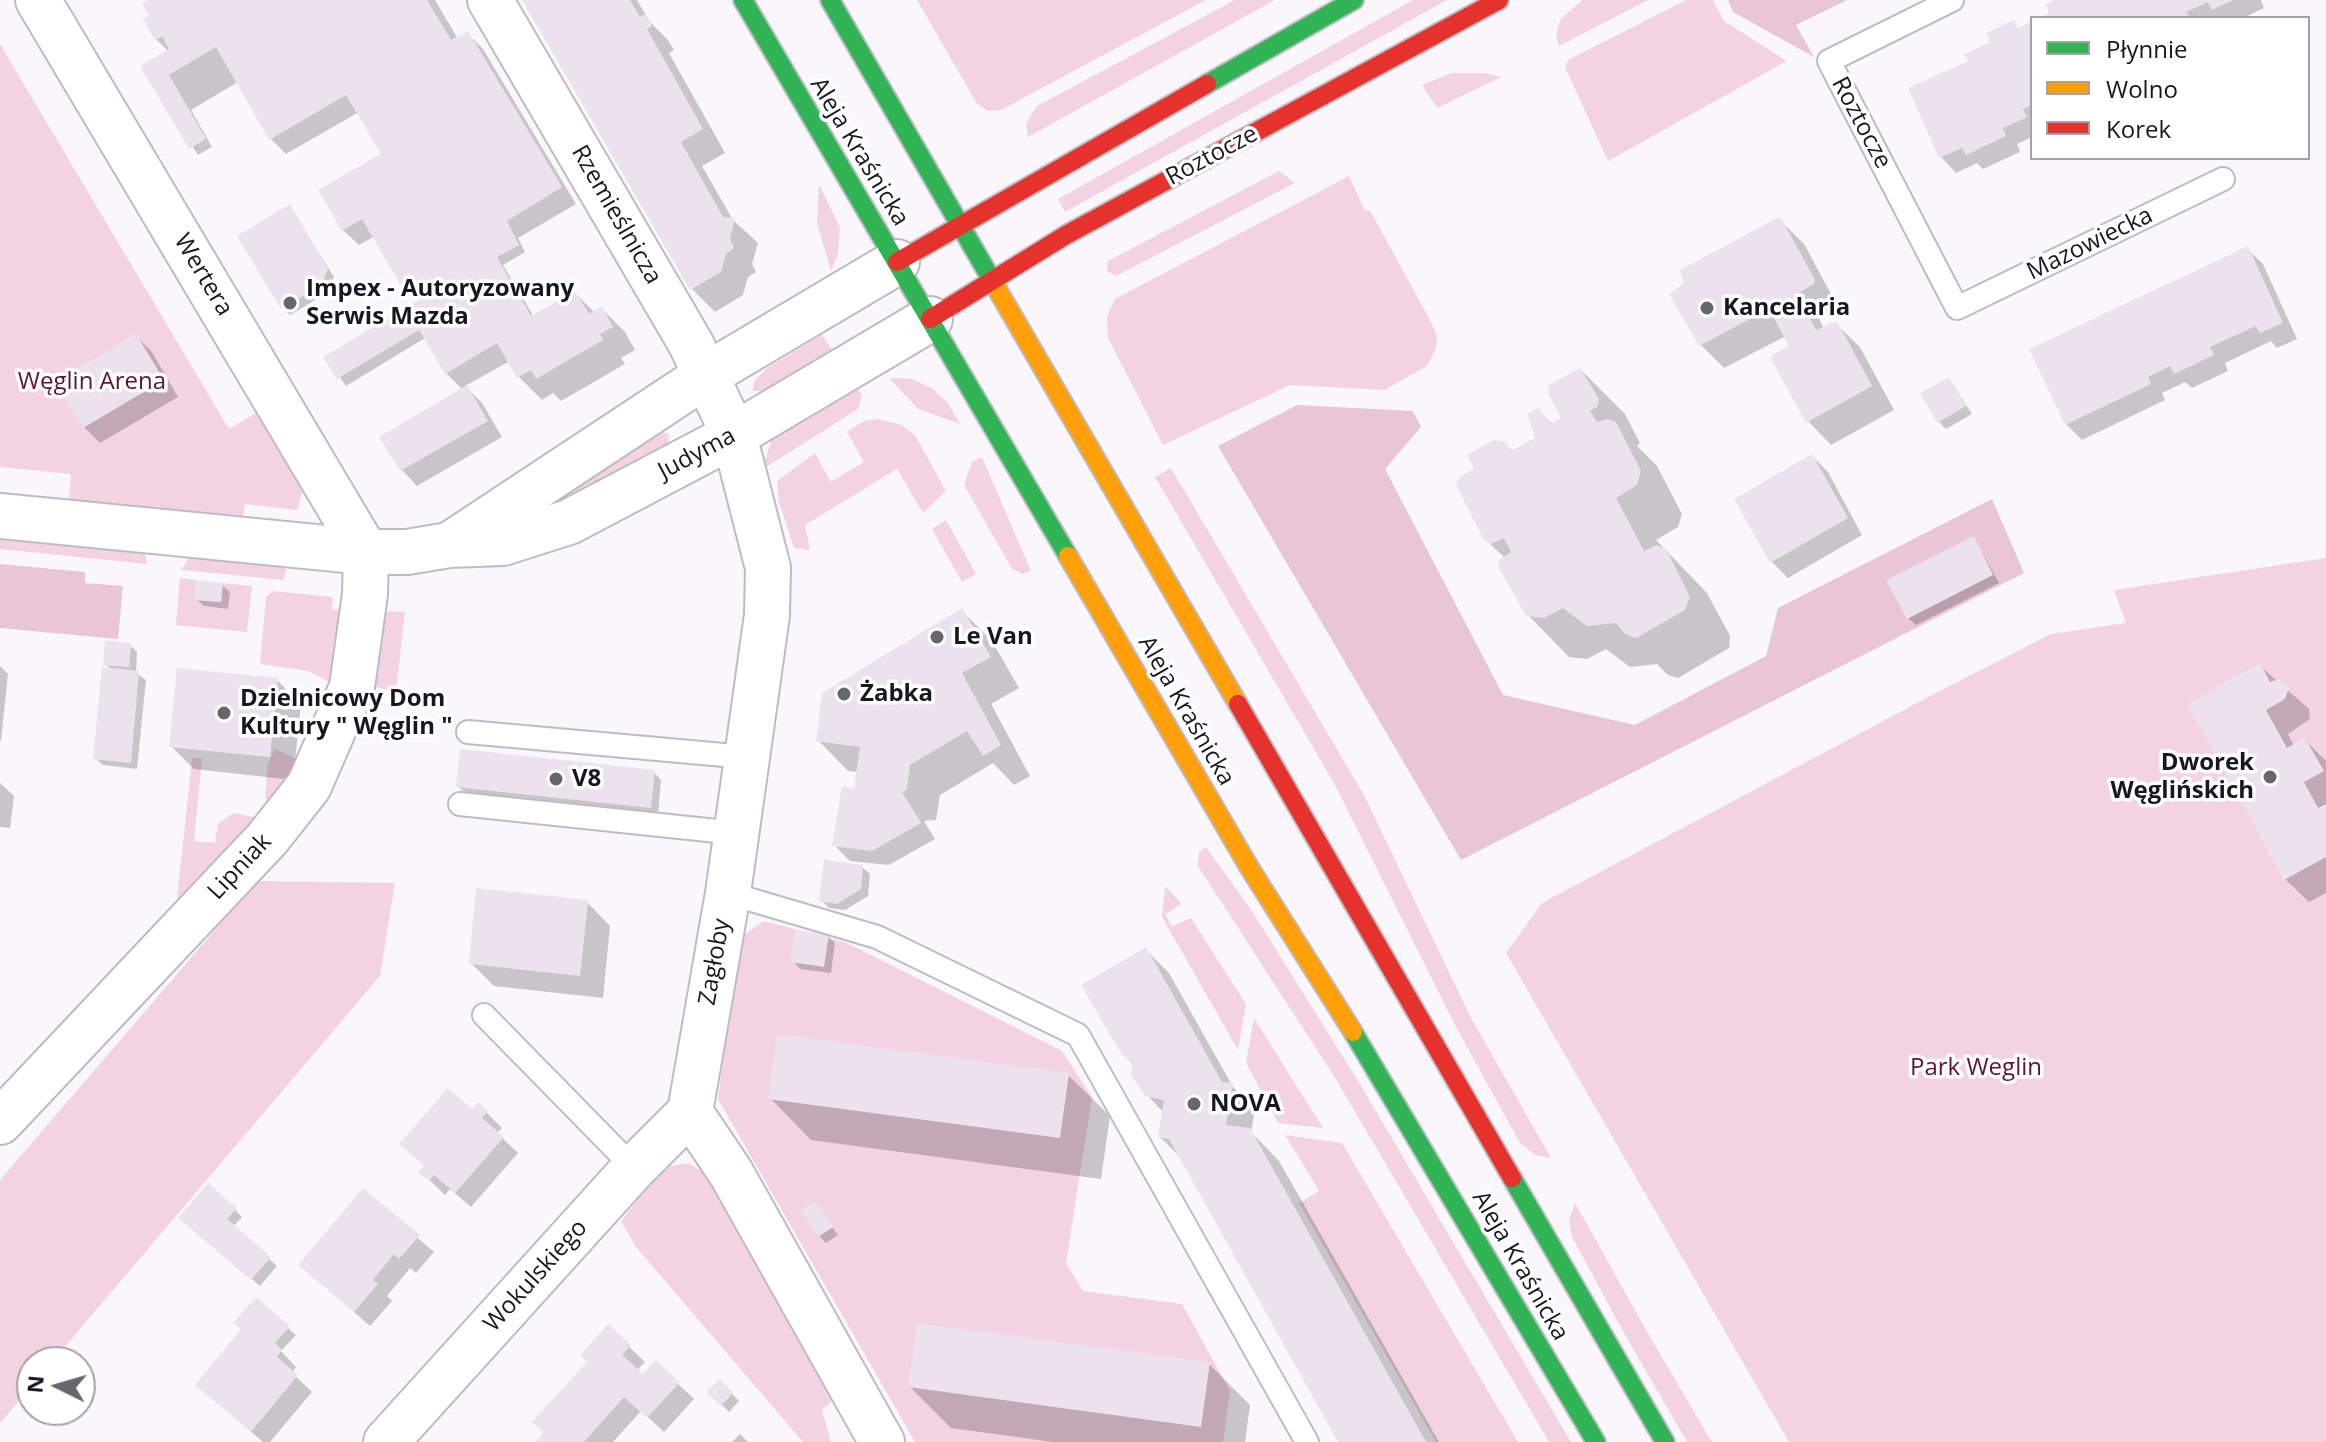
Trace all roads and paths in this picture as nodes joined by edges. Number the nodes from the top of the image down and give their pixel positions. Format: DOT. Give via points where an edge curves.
graph roads {
  1 [pos="38,0"];
  2 [pos="490,0"];
  3 [pos="743,0"];
  4 [pos="830,0"];
  5 [pos="1499,0"];
  6 [pos="1952,0"];
  7 [pos="1346,3"];
  8 [pos="2223,179"];
  9 [pos="961,225"];
  10 [pos="897,262"];
  11 [pos="993,280"];
  12 [pos="1957,308"];
  13 [pos="930,319"];
  14 [pos="708,374"];
  15 [pos="734,435"];
  16 [pos="0,516"];
  17 [pos="449,545"];
  18 [pos="366,552"];
  19 [pos="468,732"];
  20 [pos="746,757"];
  21 [pos="460,804"];
  22 [pos="736,833"];
  23 [pos="728,893"];
  24 [pos="484,1015"];
  25 [pos="690,1112"];
  26 [pos="0,1122"];
  27 [pos="634,1168"];
  28 [pos="386,1442"];
  29 [pos="882,1442"];
  30 [pos="1307,1442"];
  31 [pos="1596,1442"];
  32 [pos="1665,1442"];
  1 -- 18 [label="street, Wertera"];
  2 -- 14 [label="street, Rzemieślnicza"];
  3 -- 10 [label="main road, Aleja Kraśnicka"];
  4 -- 9 [label="main road, Aleja Kraśnicka"];
  5 -- 11 [label="main road, Roztocze" via="1066,235"];
  6 -- 12 [label="lane, Roztocze" via="1829,61"];
  7 -- 9 [label="main road"];
  8 -- 12 [label="lane, Mazowiecka"];
  9 -- 10 [label="main road"];
  9 -- 11 [label="main road, Aleja Kraśnicka"];
  10 -- 13 [label="main road, Aleja Kraśnicka"];
  10 -- 14 [label="street, Judyma"];
  11 -- 13 [label="main road, Roztocze"];
  11 -- 32 [label="main road, Aleja Kraśnicka"];
  13 -- 15 [label="street, Judyma"];
  13 -- 31 [label="main road, Aleja Kraśnicka" via="1249,867 1384,1082"];
  14 -- 15 [label="street, Rzemieślnicza"];
  14 -- 17 [label="street, Judyma"];
  15 -- 17 [label="street, Judyma" via="569,522 503,543"];
  15 -- 20 [label="street, Zagłoby" via="768,568 767,615"];
  16 -- 18 [label="street, Judyma"];
  17 -- 18 [label="street, Judyma"];
  18 -- 26 [label="street, Lipniak" via="352,687 309,786 267,839"];
  19 -- 20 [label="lane"];
  20 -- 22 [label="street, Zagłoby"];
  21 -- 22 [label="lane"];
  22 -- 23 [label="street, Zagłoby"];
  23 -- 25 [label="street, Zagłoby"];
  23 -- 30 [label="lane" via="877,937 1078,1035"];
  24 -- 27 [label="lane"];
  25 -- 27 [label="street, Wokulskiego"];
  25 -- 29 [label="street" via="731,1173"];
  27 -- 28 [label="street, Wokulskiego"];
}
